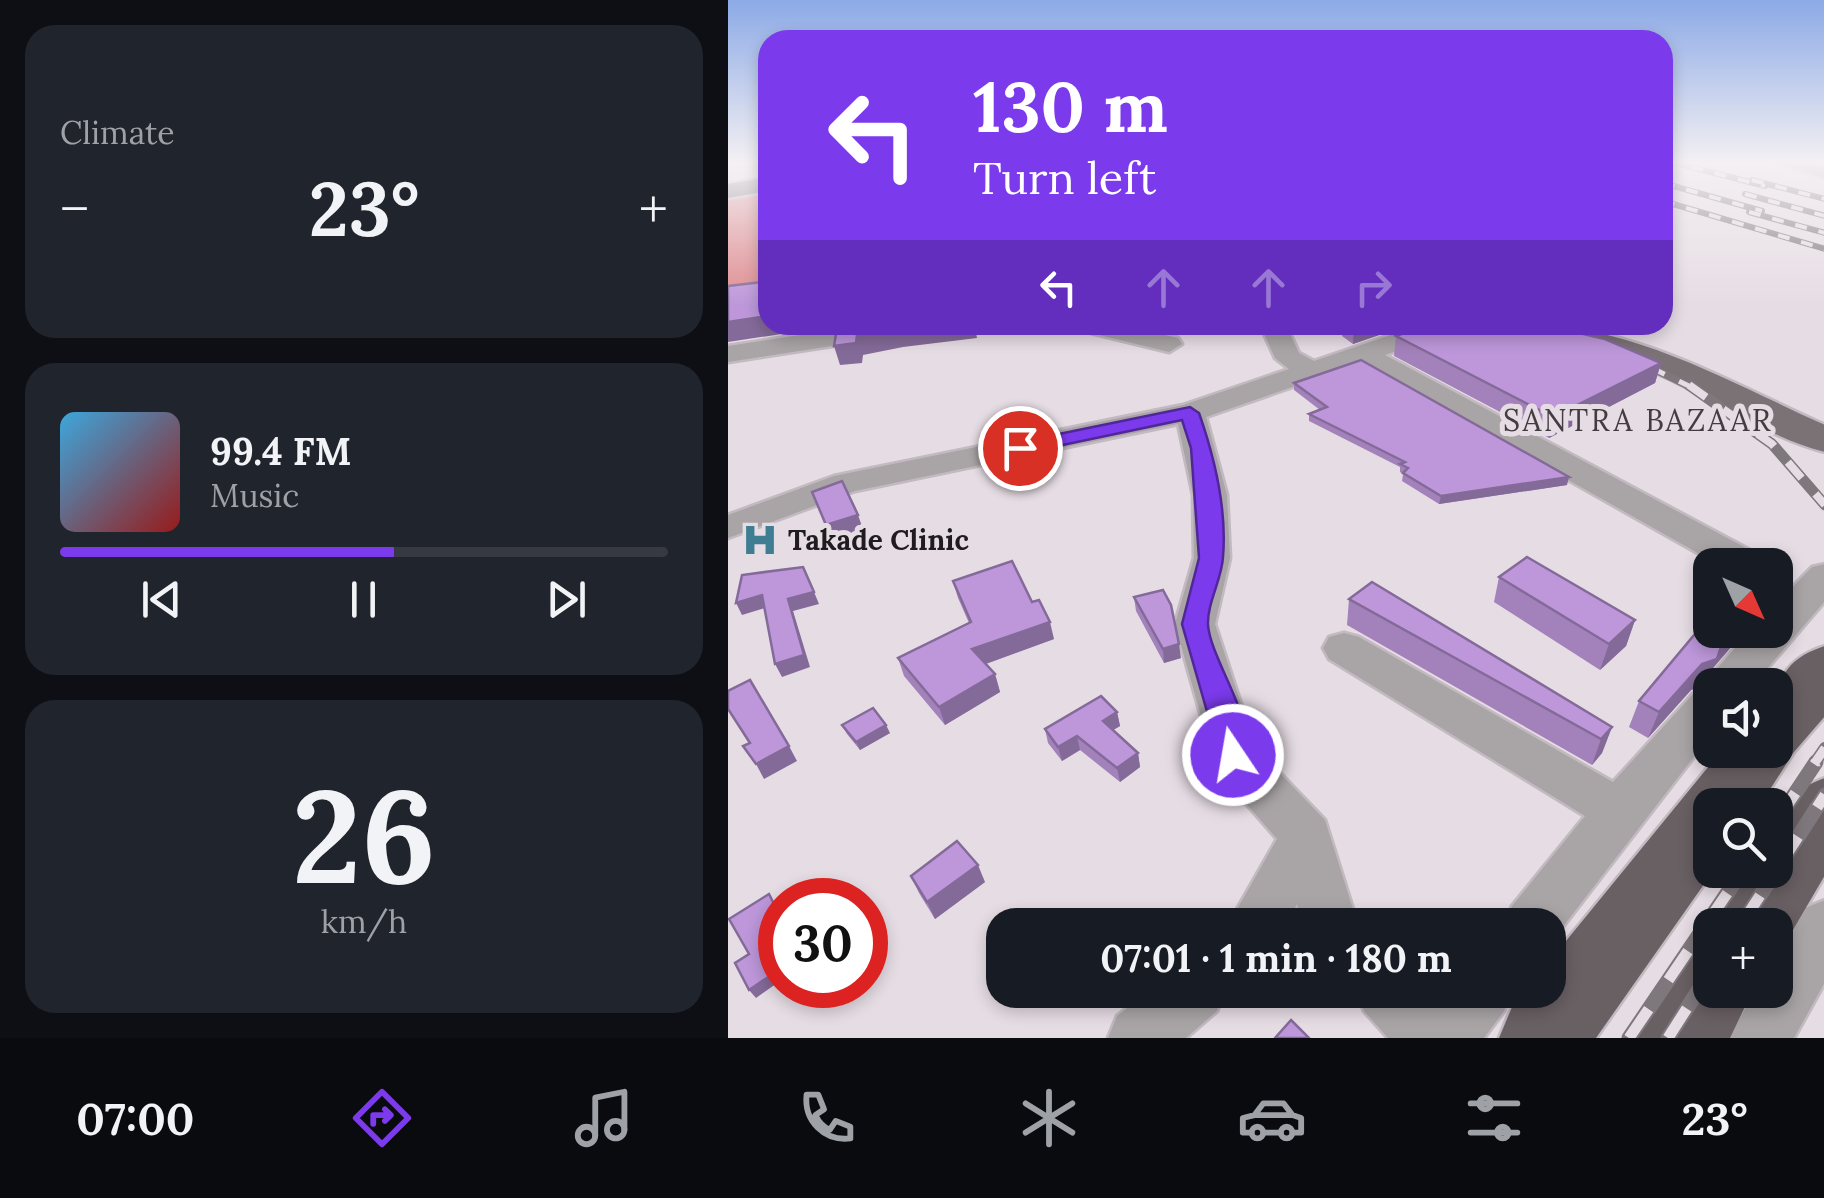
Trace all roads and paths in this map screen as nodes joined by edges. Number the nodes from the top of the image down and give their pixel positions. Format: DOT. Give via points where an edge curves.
graph roads {
  1 [pos="851,335"];
  2 [pos="1131,335"];
  3 [pos="1278,335"];
  4 [pos="1417,335"];
  5 [pos="1569,335"];
  6 [pos="1616,335"];
  7 [pos="1169,344"];
  8 [pos="1633,352"];
  9 [pos="728,354"];
  10 [pos="1364,354"];
  11 [pos="1313,371"];
  12 [pos="1190,413"];
  13 [pos="1824,440"];
  14 [pos="728,527"];
  15 [pos="1717,548"];
  16 [pos="1344,648"];
  17 [pos="1760,648"];
  18 [pos="1743,668"];
  19 [pos="1693,725"];
  20 [pos="1748,768"];
  21 [pos="1733,788"];
  22 [pos="1824,810"];
  23 [pos="1619,811"];
  24 [pos="1307,836"];
  25 [pos="1693,839"];
  26 [pos="1266,908"];
  27 [pos="1326,908"];
  28 [pos="1545,908"];
  29 [pos="1763,908"];
  30 [pos="1824,927"];
  31 [pos="1175,1008"];
  32 [pos="1401,1008"];
  33 [pos="1468,1008"];
  34 [pos="1700,1008"];
  35 [pos="1139,1038"];
  36 [pos="1428,1038"];
  37 [pos="1446,1038"];
  38 [pos="1542,1038"];
  39 [pos="1681,1038"];
  40 [pos="1760,1038"];
  1 -- 9 [label="street"];
  2 -- 7 [label="street"];
  3 -- 11 [label="street" via="1288,358"];
  4 -- 10 [label="street"];
  5 -- 8 [label="main road"];
  6 -- 8 [label="main road"];
  8 -- 13 [label="main road"];
  10 -- 11 [label="street"];
  10 -- 15 [label="street"];
  11 -- 12 [label="street"];
  12 -- 14 [label="street" via="846,483"];
  12 -- 24 [label="street" via="1201,448 1212,558 1195,624 1233,755"];
  16 -- 23 [label="street"];
  17 -- 18 [label="street"];
  19 -- 23 [label="street"];
  20 -- 21 [label="highway"];
  22 -- 29 [label="highway"];
  23 -- 28 [label="street"];
  24 -- 26 [label="street"];
  24 -- 27 [label="street"];
  25 -- 38 [label="highway"];
  30 -- 40 [label="street"];
  31 -- 35 [label="street"];
  32 -- 36 [label="street"];
  33 -- 37 [label="street"];
  34 -- 39 [label="highway"];
}
